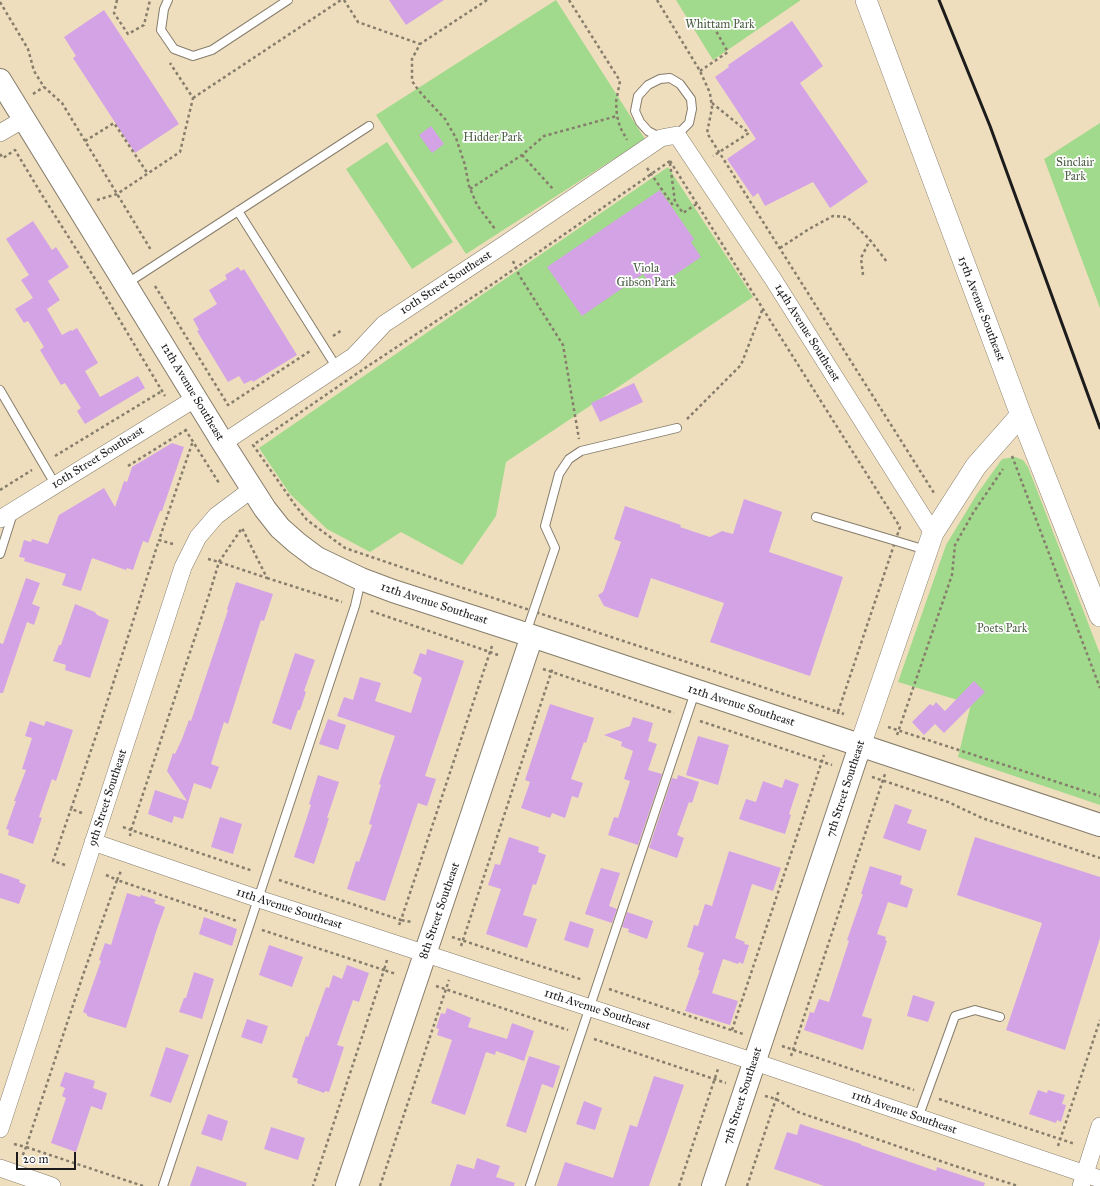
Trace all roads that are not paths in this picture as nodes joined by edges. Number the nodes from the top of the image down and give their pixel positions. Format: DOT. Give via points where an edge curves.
graph roads {
  1 [pos="168,0"];
  2 [pos="288,0"];
  3 [pos="866,0"];
  4 [pos="0,80"];
  5 [pos="24,118"];
  6 [pos="369,126"];
  7 [pos="0,133"];
  8 [pos="669,136"];
  9 [pos="238,211"];
  10 [pos="126,284"];
  11 [pos="337,368"];
  12 [pos="0,390"];
  13 [pos="196,398"];
  14 [pos="1021,414"];
  15 [pos="677,428"];
  16 [pos="223,443"];
  17 [pos="55,484"];
  18 [pos="252,489"];
  19 [pos="7,514"];
  20 [pos="816,517"];
  21 [pos="930,542"];
  22 [pos="0,554"];
  23 [pos="361,579"];
  24 [pos="1100,616"];
  25 [pos="529,635"];
  26 [pos="695,690"];
  27 [pos="860,746"];
  28 [pos="1100,825"];
  29 [pos="93,842"];
  30 [pos="259,899"];
  31 [pos="425,954"];
  32 [pos="589,1008"];
  33 [pos="1000,1017"];
  34 [pos="754,1062"];
  35 [pos="918,1118"];
  36 [pos="1100,1126"];
  37 [pos="0,1129"];
  38 [pos="0,1168"];
  39 [pos="1089,1180"];
  40 [pos="52,1186"];
  41 [pos="163,1186"];
  42 [pos="346,1186"];
  43 [pos="530,1186"];
  44 [pos="713,1186"];
  1 -- 2 [label="lane" via="161,30 174,49 193,56 212,50"];
  3 -- 14 [label="street, 15th Avenue Southeast"];
  4 -- 5 [label="main road, 12th Avenue Southeast"];
  5 -- 7 [label="street"];
  5 -- 10 [label="main road, 12th Avenue Southeast"];
  6 -- 9 [label="lane"];
  8 -- 8 [label="lane" via="689,123 692,109 691,99 680,84 670,78 660,79 648,85 638,96 635,111 648,131"];
  8 -- 11 [label="street, 10th Street Southeast" via="384,324 354,356"];
  8 -- 21 [label="street, 14th Avenue Southeast" via="773,279"];
  9 -- 10 [label="lane"];
  9 -- 11 [label="lane"];
  10 -- 13 [label="main road, 12th Avenue Southeast"];
  11 -- 16 [label="street, 10th Street Southeast"];
  12 -- 17 [label="lane"];
  13 -- 16 [label="main road, 12th Avenue Southeast"];
  13 -- 17 [label="street, 10th Street Southeast"];
  14 -- 21 [label="street, 7th Street Southeast" via="976,466"];
  14 -- 24 [label="street, 15th Avenue Southeast"];
  15 -- 25 [label="lane" via="581,450 569,460 560,474 545,526 555,548"];
  16 -- 18 [label="main road, 12th Avenue Southeast"];
  17 -- 19 [label="street, 10th Street Southeast"];
  18 -- 23 [label="main road, 12th Avenue Southeast" via="280,528 297,543 317,558"];
  18 -- 29 [label="street, 9th Street Southeast" via="216,516 198,537 183,567"];
  19 -- 22 [label="lane"];
  20 -- 21 [label="lane"];
  21 -- 27 [label="street, 7th Street Southeast"];
  23 -- 25 [label="main road, 12th Avenue Southeast"];
  23 -- 30 [label="lane" via="355,606"];
  25 -- 26 [label="main road, 12th Avenue Southeast"];
  25 -- 31 [label="main road, 8th Street Southeast"];
  26 -- 27 [label="main road, 12th Avenue Southeast"];
  26 -- 32 [label="lane"];
  27 -- 28 [label="main road, 12th Avenue Southeast"];
  27 -- 34 [label="main road, 7th Street Southeast"];
  29 -- 30 [label="street, 11th Avenue Southeast"];
  29 -- 37 [label="street, 9th Street Southeast"];
  30 -- 31 [label="street, 11th Avenue Southeast"];
  30 -- 41 [label="lane"];
  31 -- 32 [label="street, 11th Avenue Southeast"];
  31 -- 42 [label="main road, 8th Street Southeast"];
  32 -- 34 [label="street, 11th Avenue Southeast"];
  32 -- 43 [label="lane"];
  33 -- 35 [label="lane" via="975,1010 955,1016"];
  34 -- 35 [label="street, 11th Avenue Southeast"];
  34 -- 44 [label="main road, 7th Street Southeast"];
  35 -- 39 [label="street, 11th Avenue Southeast"];
  36 -- 39 [label="street"];
  38 -- 40 [label="street"];
}
